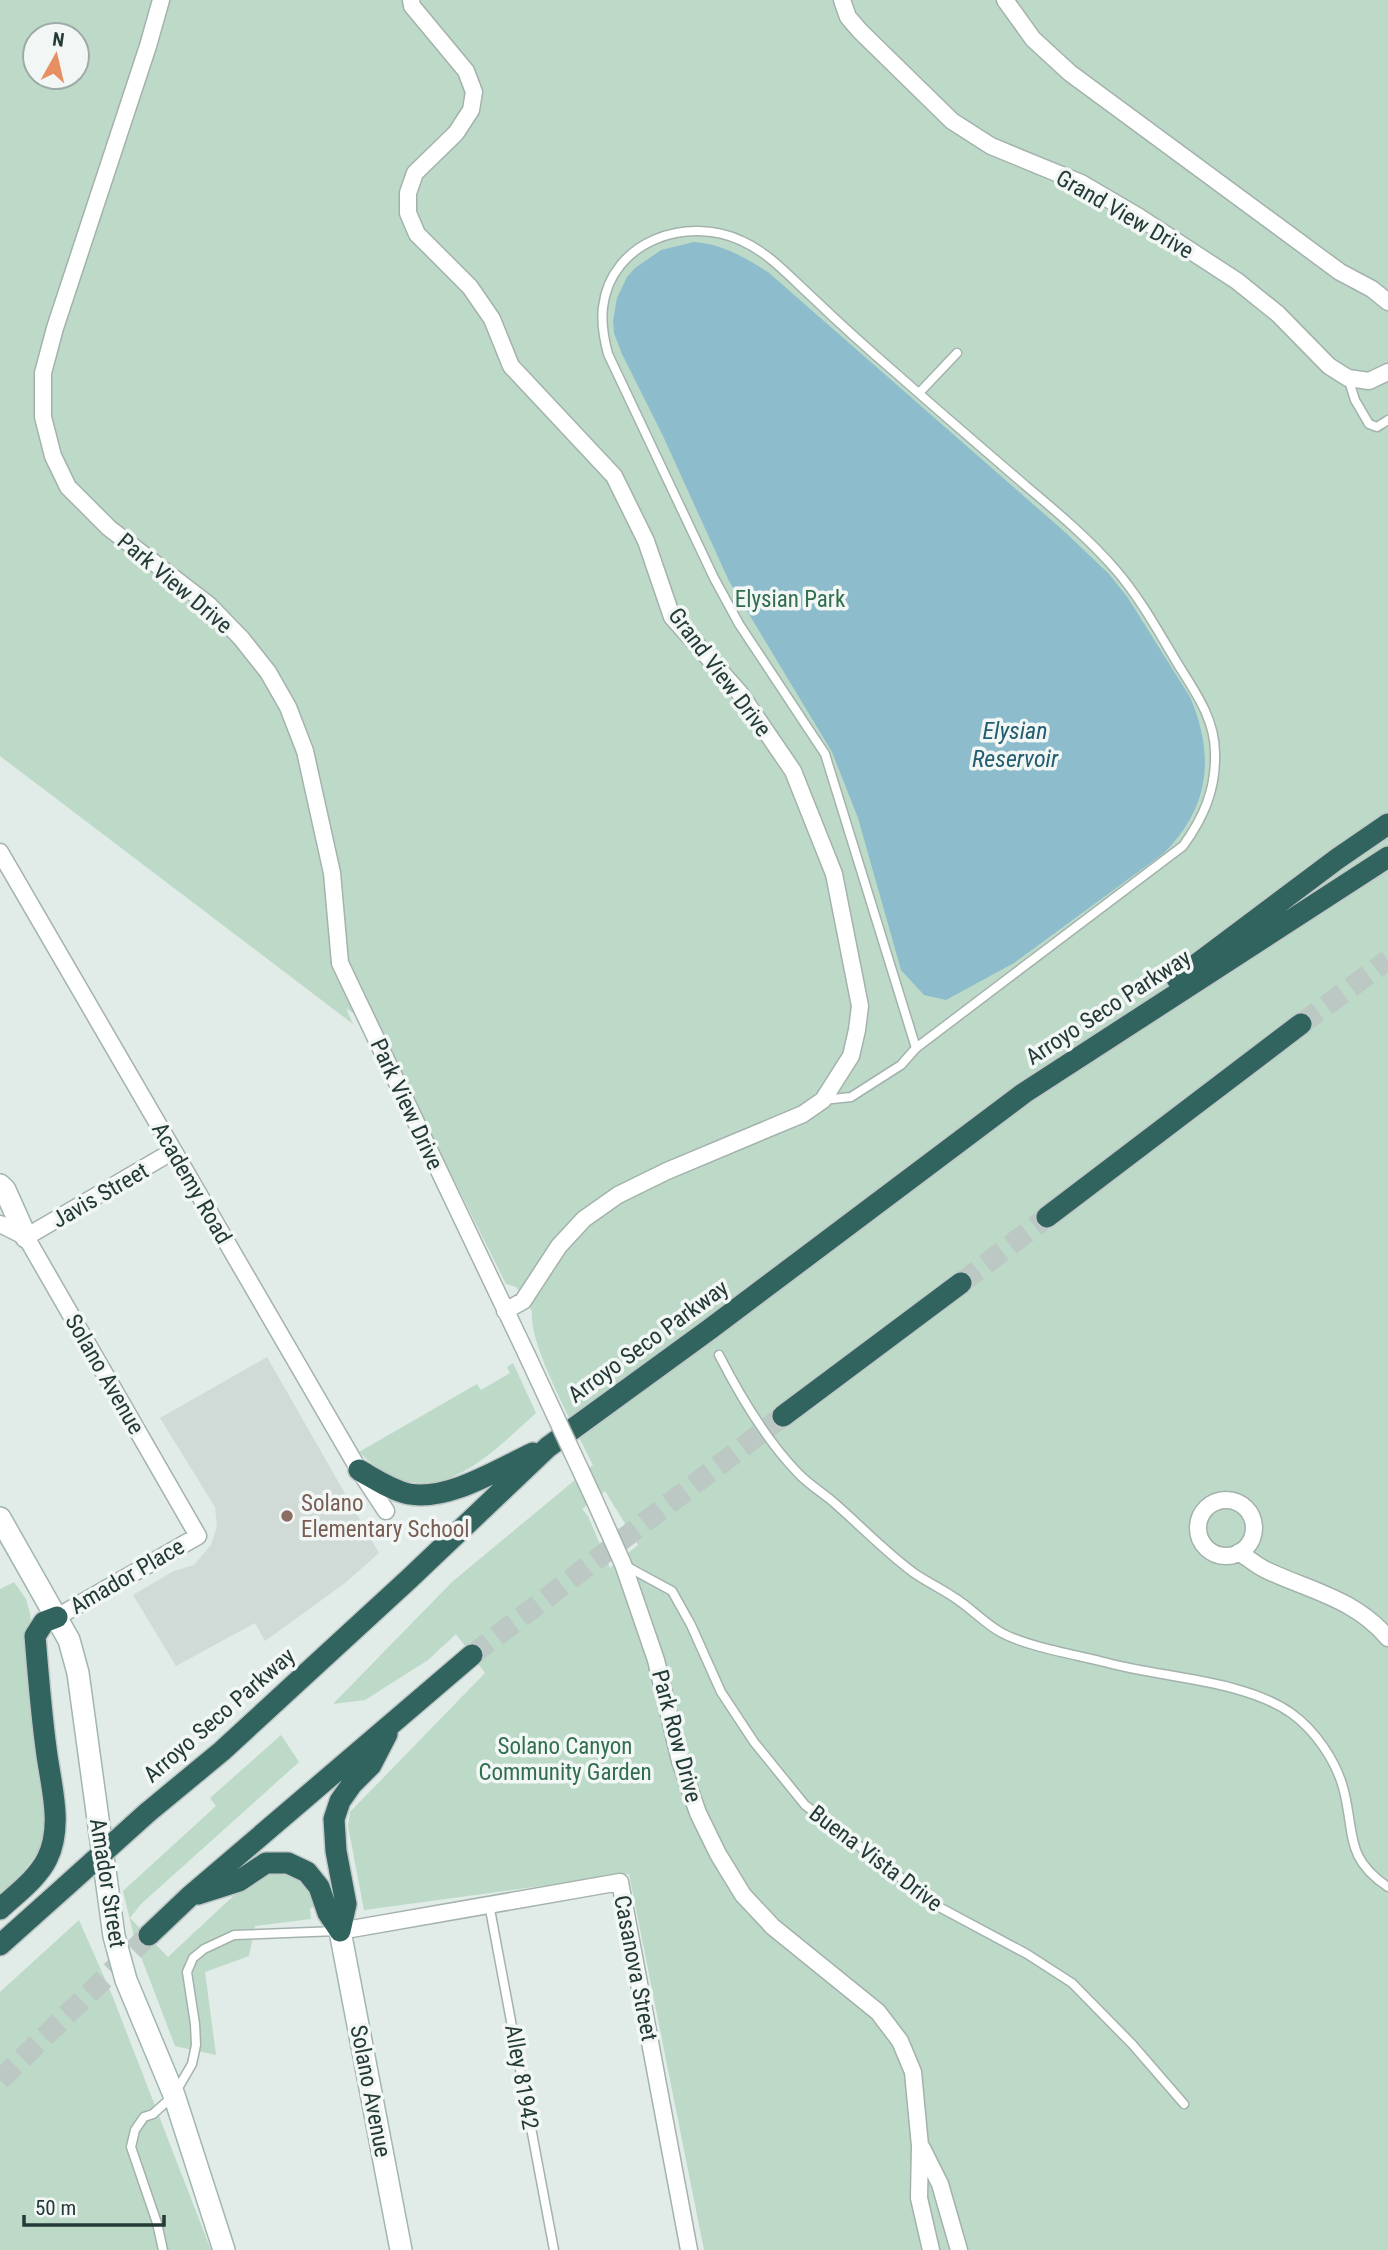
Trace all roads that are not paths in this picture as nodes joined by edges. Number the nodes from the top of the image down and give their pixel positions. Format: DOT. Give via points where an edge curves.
graph roads {
  1 [pos="161,0"];
  2 [pos="411,0"];
  3 [pos="842,0"];
  4 [pos="1005,0"];
  5 [pos="1388,302"];
  6 [pos="957,353"];
  7 [pos="1388,372"];
  8 [pos="1348,378"];
  9 [pos="919,393"];
  10 [pos="1388,420"];
  11 [pos="1388,824"];
  12 [pos="0,852"];
  13 [pos="1388,857"];
  14 [pos="1301,1024"];
  15 [pos="916,1048"];
  16 [pos="1024,1093"];
  17 [pos="823,1100"];
  18 [pos="173,1151"];
  19 [pos="0,1185"];
  20 [pos="1047,1217"];
  21 [pos="0,1224"];
  22 [pos="26,1237"];
  23 [pos="961,1283"];
  24 [pos="505,1311"];
  25 [pos="526,1353"];
  26 [pos="719,1355"];
  27 [pos="783,1416"];
  28 [pos="548,1447"];
  29 [pos="359,1471"];
  30 [pos="386,1511"];
  31 [pos="0,1518"];
  32 [pos="198,1536"];
  33 [pos="1239,1552"];
  34 [pos="623,1564"];
  35 [pos="57,1617"];
  36 [pos="1388,1638"];
  37 [pos="472,1655"];
  38 [pos="393,1723"];
  39 [pos="1388,1887"];
  40 [pos="189,1898"];
  41 [pos="489,1903"];
  42 [pos="0,1909"];
  43 [pos="340,1931"];
  44 [pos="149,1935"];
  45 [pos="0,1945"];
  46 [pos="174,2095"];
  47 [pos="1184,2104"];
  48 [pos="920,2146"];
  49 [pos="163,2250"];
  50 [pos="224,2250"];
  51 [pos="401,2250"];
  52 [pos="554,2250"];
  53 [pos="689,2250"];
  54 [pos="931,2250"];
  55 [pos="959,2250"];
  1 -- 24 [label="street, Park View Drive" via="55,328 43,373 43,417 68,487 109,528 209,605 241,638 288,707 305,751 332,873 340,963"];
  2 -- 17 [label="street, Grand View Drive" via="466,71 474,92 471,110 456,133 415,173 408,213 417,234 470,287 492,319 511,366 614,476 646,541 672,617 739,692 793,771 834,874 860,1006 851,1056"];
  3 -- 8 [label="street, Grand View Drive" via="860,31 952,121 991,146 1081,183 1160,231 1237,281"];
  4 -- 5 [label="street" via="1033,39 1070,73 1340,272"];
  6 -- 9 [label="lane"];
  7 -- 8 [label="street" via="1369,381"];
  8 -- 10 [label="lane" via="1369,424 1377,427"];
  9 -- 15 [label="lane" via="1067,521 1138,597 1208,716 1215,751 1206,809 1183,846"];
  9 -- 15 [label="lane" via="769,257 727,235 681,230 652,240 625,261 607,290 602,322 613,367 739,624 825,754"];
  11 -- 16 [label="highway"];
  12 -- 18 [label="street, Academy Road"];
  13 -- 16 [label="highway, Arroyo Seco Parkway"];
  14 -- 20 [label="highway"];
  15 -- 17 [label="lane" via="901,1066 851,1097"];
  16 -- 28 [label="highway, Arroyo Seco Parkway"];
  17 -- 24 [label="street, Grand View Drive" via="803,1114 618,1195 584,1219 559,1246 523,1301"];
  18 -- 22 [label="street, Javis Street"];
  18 -- 29 [label="street, Academy Road"];
  19 -- 22 [label="main road"];
  21 -- 22 [label="street"];
  22 -- 32 [label="street, Solano Avenue"];
  23 -- 27 [label="highway"];
  24 -- 25 [label="street, Park View Drive"];
  25 -- 34 [label="street, Park Row Drive, bridge"];
  26 -- 39 [label="lane" via="753,1414 799,1474 914,1572 1002,1633 1115,1665 1234,1689 1292,1714 1318,1739 1335,1768 1362,1864"];
  28 -- 29 [label="highway" via="449,1492 428,1496 389,1488"];
  28 -- 45 [label="highway, Arroyo Seco Parkway, bridge" via="222,1751"];
  29 -- 30 [label="street, Academy Road"];
  31 -- 35 [label="main road, Amador Street"];
  32 -- 35 [label="street, Amador Place"];
  33 -- 36 [label="street" via="1264,1569 1336,1598 1374,1622"];
  34 -- 47 [label="lane, Buena Vista Drive" via="672,1591 721,1692 805,1805 941,1908 1072,1983"];
  34 -- 48 [label="street, Park Row Drive" via="656,1660 680,1761 718,1854 743,1895 772,1927 878,2012 900,2041 913,2072"];
  35 -- 42 [label="highway" via="44,1622 35,1636 55,1804 53,1842 37,1873"];
  35 -- 46 [label="main road, Amador Street" via="78,1673 114,1936 126,1980"];
  37 -- 38 [label="highway"];
  38 -- 40 [label="highway"];
  38 -- 43 [label="highway" via="371,1765 340,1801 334,1819 346,1904"];
  40 -- 43 [label="highway" via="239,1881 266,1863 288,1863 307,1872 319,1887"];
  40 -- 44 [label="highway"];
  41 -- 43 [label="street, Casanova Street"];
  41 -- 52 [label="lane, Alley 81942"];
  41 -- 53 [label="street, Casanova Street" via="620,1882"];
  43 -- 46 [label="lane" via="234,1935 193,1958 187,1972 196,2045 192,2064"];
  43 -- 51 [label="main road, Solano Avenue"];
  46 -- 49 [label="lane" via="144,2118 131,2147"];
  46 -- 50 [label="main road, Amador Street"];
  48 -- 54 [label="street, Park Row Drive" via="919,2198"];
  48 -- 55 [label="street" via="940,2184"];
}
